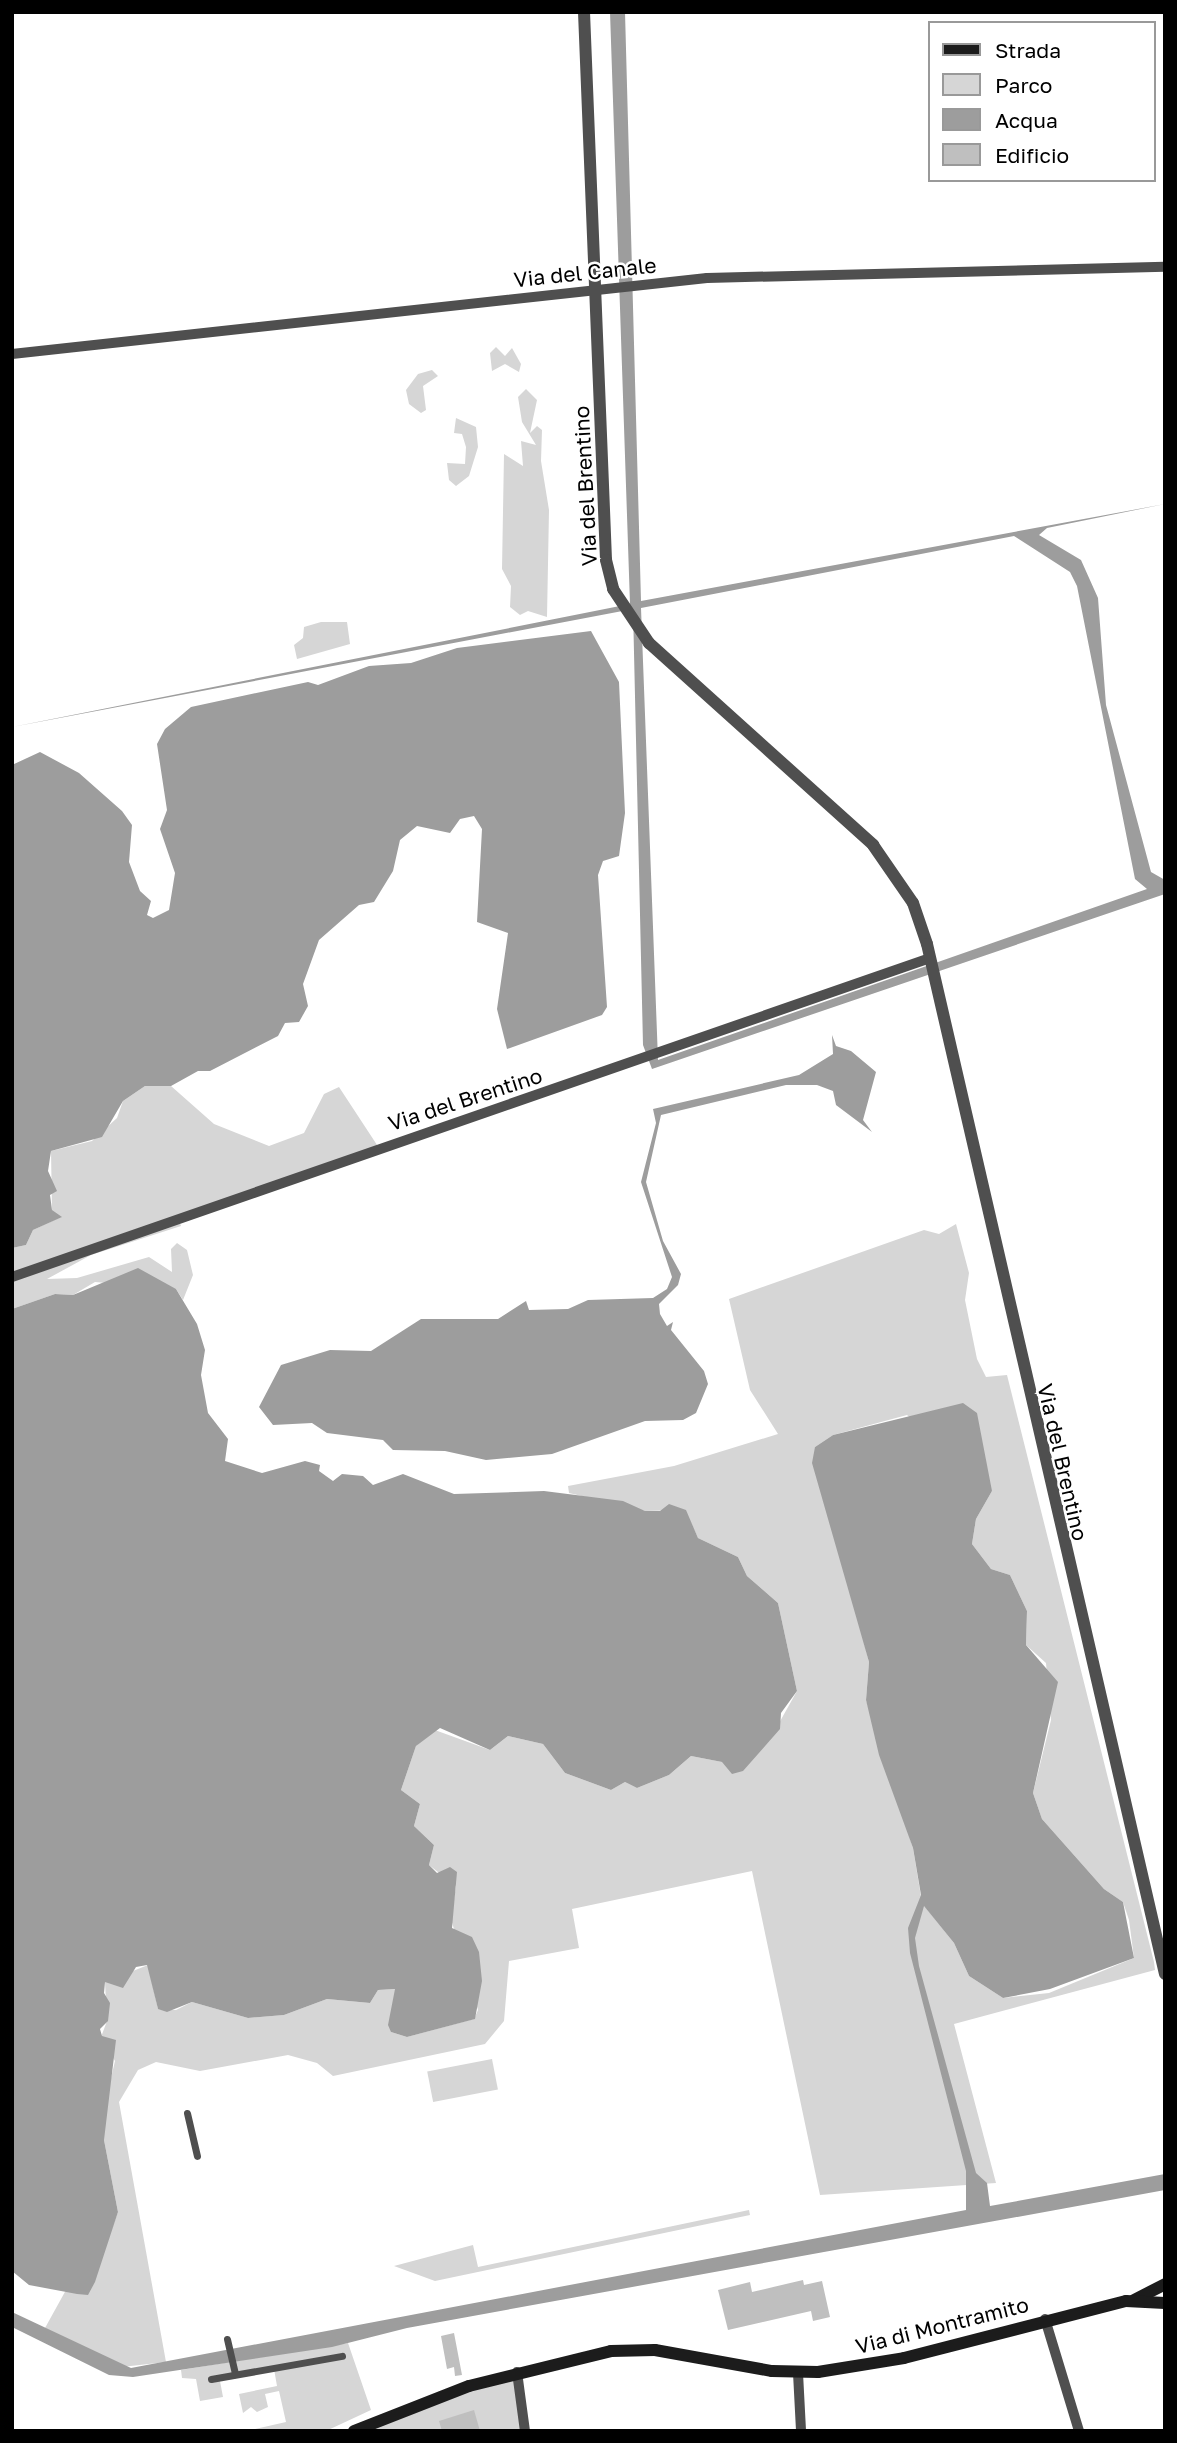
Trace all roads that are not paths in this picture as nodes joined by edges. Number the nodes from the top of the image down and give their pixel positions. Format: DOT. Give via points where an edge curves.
graph roads {
  1 [pos="584,12"];
  2 [pos="1165,267"];
  3 [pos="596,290"];
  4 [pos="12,354"];
  5 [pos="932,965"];
  6 [pos="12,1277"];
  7 [pos="1165,1974"];
  8 [pos="187,2113"];
  9 [pos="197,2156"];
  10 [pos="1165,2284"];
  11 [pos="1132,2301"];
  12 [pos="1165,2303"];
  13 [pos="1045,2319"];
  14 [pos="227,2339"];
  15 [pos="342,2356"];
  16 [pos="517,2372"];
  17 [pos="798,2373"];
  18 [pos="234,2374"];
  19 [pos="211,2379"];
  20 [pos="354,2431"];
  21 [pos="525,2431"];
  22 [pos="800,2431"];
  23 [pos="1079,2431"];
  1 -- 3 [label="street, Via del Brentino"];
  2 -- 3 [label="street, Via del Canale" via="794,274"];
  3 -- 4 [label="street, Via del Canale"];
  3 -- 5 [label="street, Via del Brentino" via="606,560 621,603 649,643 887,860 913,903"];
  5 -- 6 [label="street, Via del Brentino" via="642,1059"];
  5 -- 7 [label="street, Via del Brentino"];
  8 -- 9 [label="street"];
  10 -- 11 [label="main road, Via di Montramito"];
  11 -- 12 [label="main road, Via di Montramito"];
  11 -- 13 [label="main road, Via di Montramito"];
  13 -- 17 [label="main road, Via di Montramito" via="904,2358"];
  13 -- 23 [label="street"];
  14 -- 18 [label="street"];
  15 -- 18 [label="street"];
  16 -- 17 [label="main road, Via di Montramito" via="636,2349"];
  16 -- 20 [label="main road, Via di Montramito"];
  16 -- 21 [label="street"];
  17 -- 22 [label="street"];
  18 -- 19 [label="street"];
}
